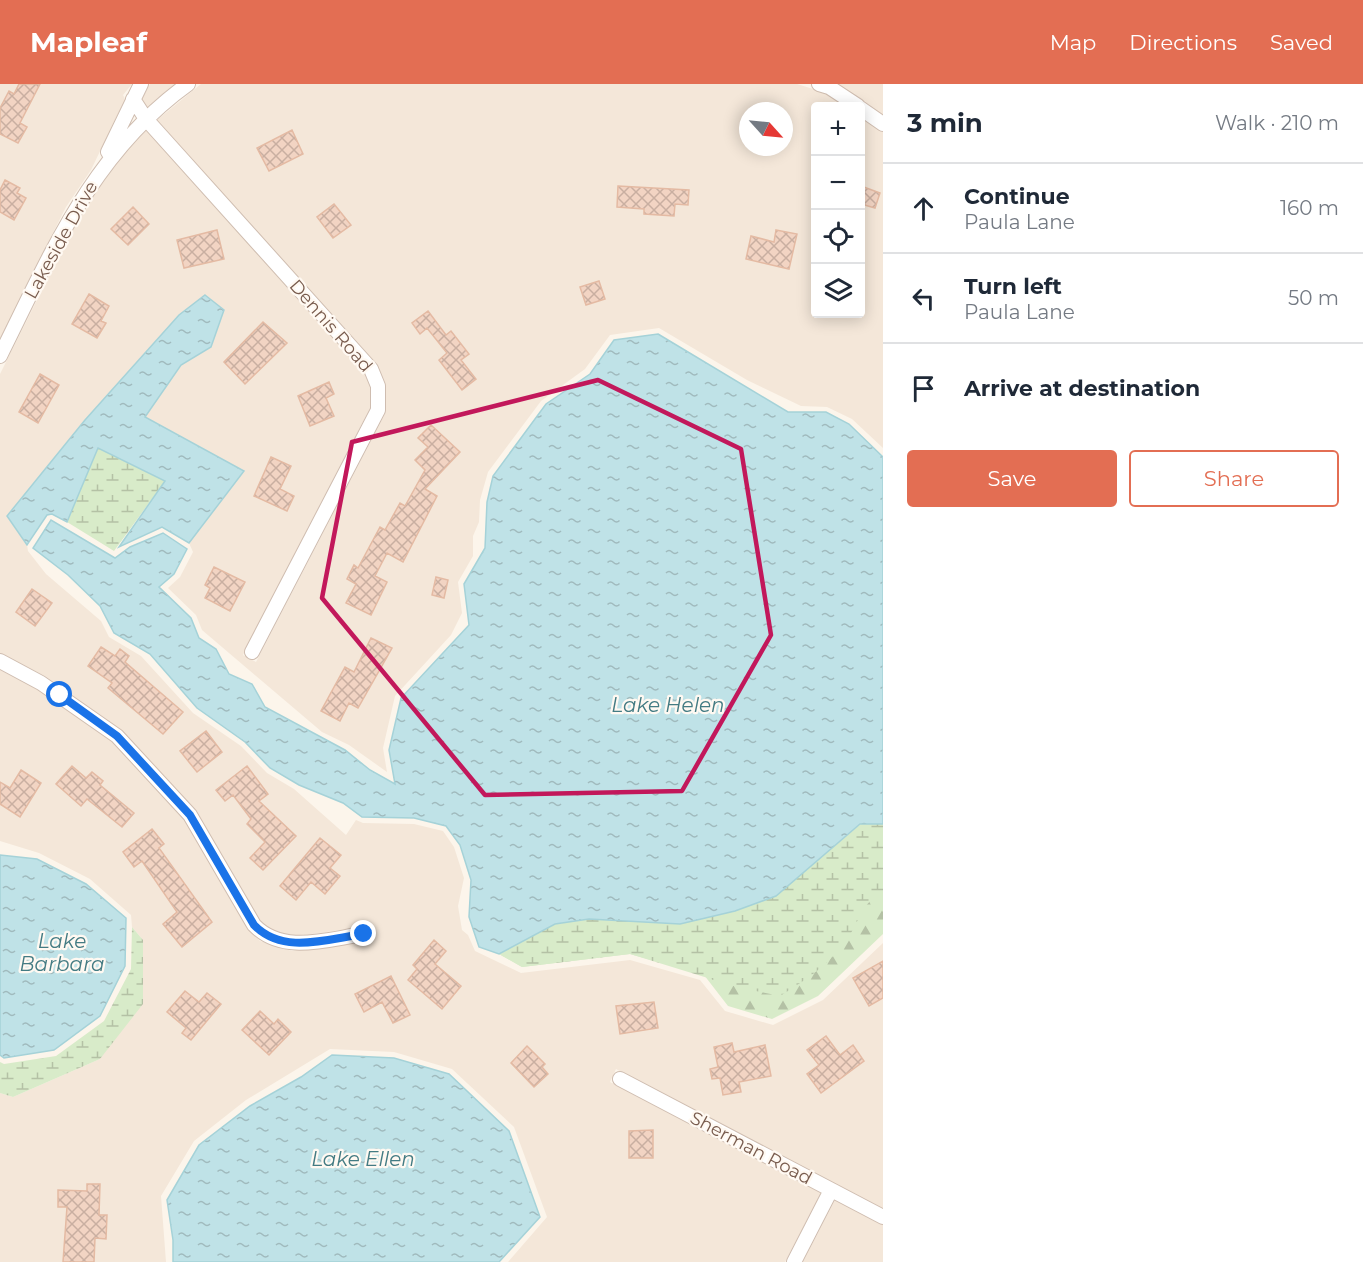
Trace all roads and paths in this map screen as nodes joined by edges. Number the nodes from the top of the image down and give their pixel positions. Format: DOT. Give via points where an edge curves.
graph roads {
  1 [pos="141,84"];
  2 [pos="188,84"];
  3 [pos="819,84"];
  4 [pos="133,99"];
  5 [pos="852,102"];
  6 [pos="865,111"];
  7 [pos="146,119"];
  8 [pos="883,124"];
  9 [pos="98,174"];
  10 [pos="0,356"];
  11 [pos="252,652"];
  12 [pos="0,662"];
  13 [pos="364,934"];
  14 [pos="620,1079"];
  15 [pos="831,1190"];
  16 [pos="883,1218"];
  17 [pos="794,1262"];
  1 -- 4 [label="street"];
  2 -- 7 [label="street, Lakeside Drive"];
  3 -- 5 [label="street"];
  4 -- 7 [label="street, Dennis Road"];
  4 -- 9 [label="street"];
  6 -- 8 [label="street"];
  7 -- 9 [label="street, Lakeside Drive"];
  7 -- 11 [label="street, Dennis Road" via="371,369 378,386 378,410"];
  9 -- 10 [label="street, Lakeside Drive" via="73,211"];
  12 -- 13 [label="street" via="41,682 117,736 190,815 254,925 266,937 290,944"];
  14 -- 15 [label="street, Sherman Road"];
  15 -- 16 [label="street, Sherman Road"];
  15 -- 17 [label="street"];
}
